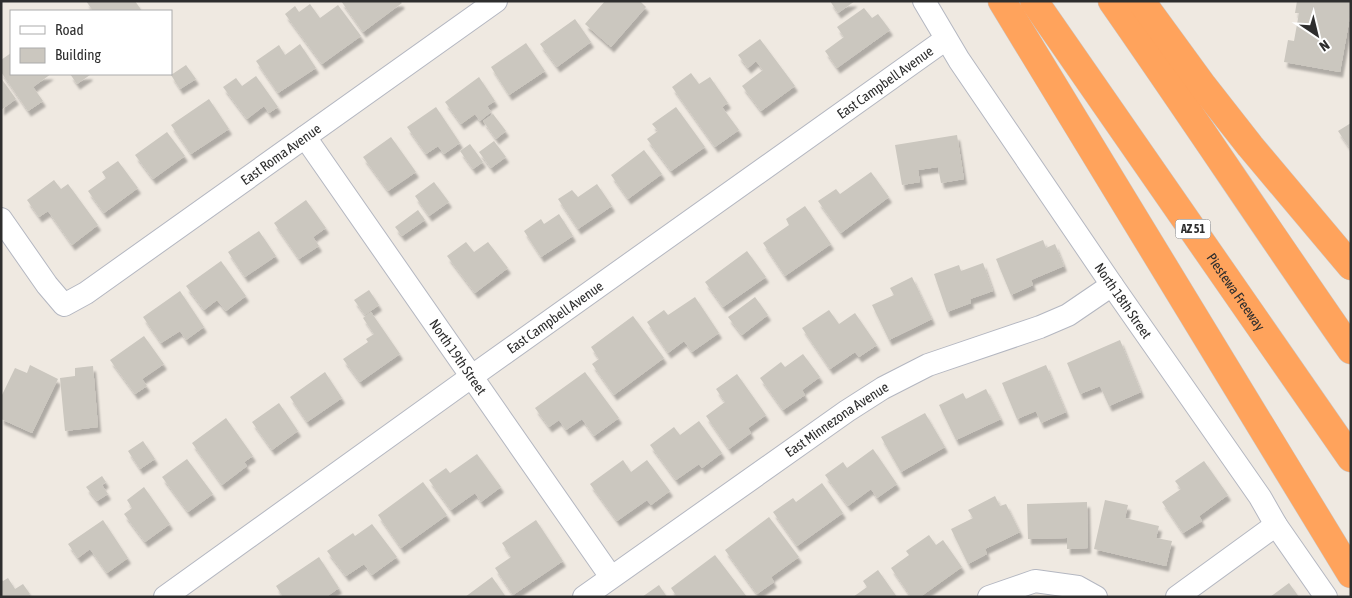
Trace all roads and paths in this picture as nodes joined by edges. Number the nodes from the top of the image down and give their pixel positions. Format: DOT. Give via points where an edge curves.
graph roads {
  1 [pos="496,1"];
  2 [pos="924,1"];
  3 [pos="1002,1"];
  4 [pos="1034,1"];
  5 [pos="1112,1"];
  6 [pos="1141,1"];
  7 [pos="946,39"];
  8 [pos="305,137"];
  9 [pos="1,219"];
  10 [pos="1351,266"];
  11 [pos="1112,285"];
  12 [pos="1351,350"];
  13 [pos="471,377"];
  14 [pos="1351,458"];
  15 [pos="1276,525"];
  16 [pos="1351,574"];
  17 [pos="611,577"];
  18 [pos="165,597"];
  19 [pos="584,597"];
  20 [pos="989,597"];
  21 [pos="1096,597"];
  22 [pos="1176,597"];
  23 [pos="1326,597"];
  1 -- 8 [label="street, East Roma Avenue"];
  2 -- 7 [label="street, North 18th Street"];
  3 -- 16 [label="highway"];
  4 -- 14 [label="highway, Piestewa Freeway / AZ 51"];
  5 -- 12 [label="highway"];
  6 -- 10 [label="highway" via="1250,146"];
  7 -- 11 [label="street, North 18th Street"];
  7 -- 13 [label="street, East Campbell Avenue"];
  8 -- 9 [label="street, East Roma Avenue" via="86,293 64,305"];
  8 -- 13 [label="street, North 19th Street"];
  11 -- 15 [label="street, North 18th Street" via="1260,497"];
  11 -- 17 [label="street, East Minnezona Avenue" via="1068,314 1040,327 928,365 884,388"];
  13 -- 17 [label="street, North 19th Street"];
  13 -- 18 [label="street, East Campbell Avenue"];
  15 -- 22 [label="street"];
  15 -- 23 [label="street, North 18th Street"];
  17 -- 19 [label="street, East Minnezona Avenue"];
  20 -- 21 [label="street" via="1036,581 1078,587"];
}
